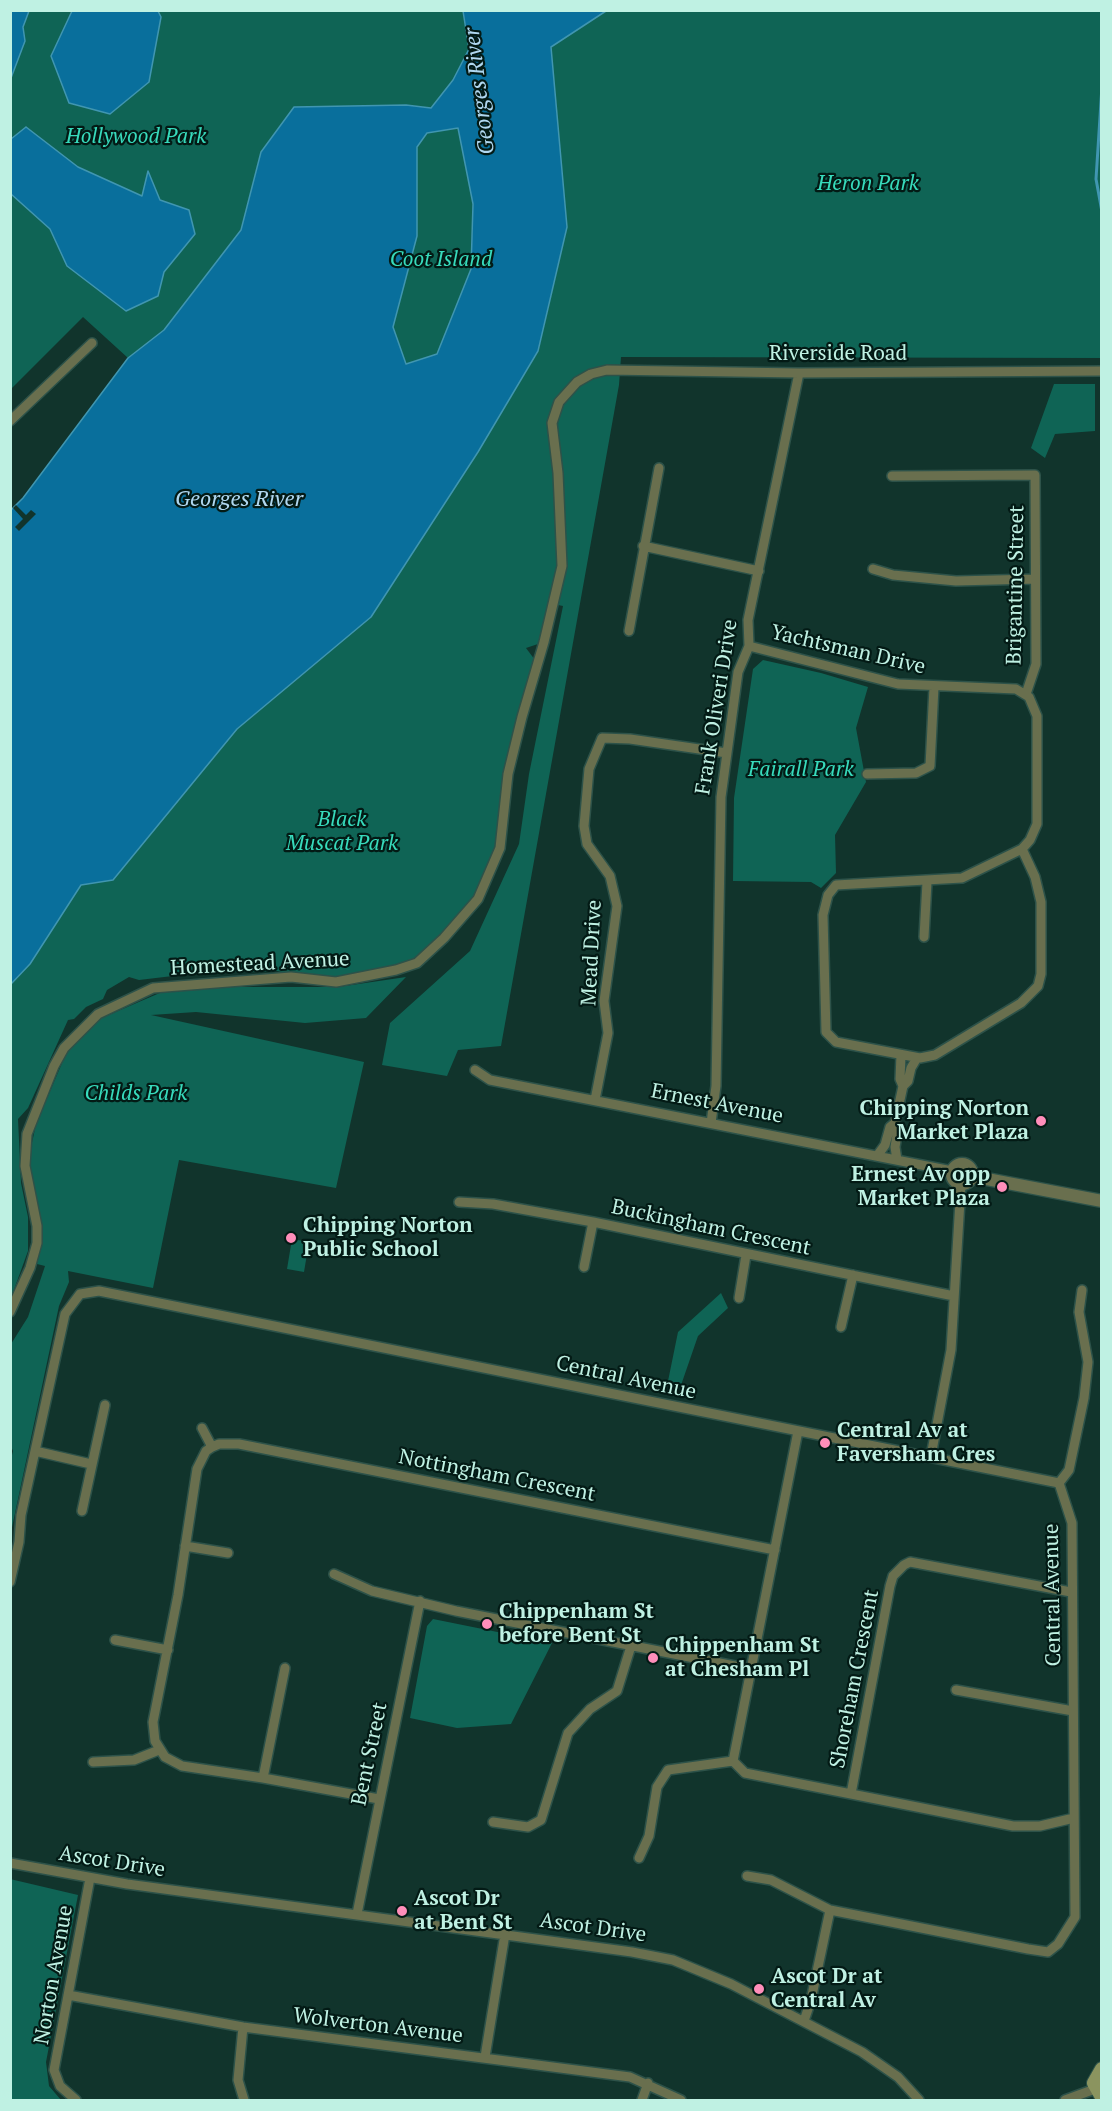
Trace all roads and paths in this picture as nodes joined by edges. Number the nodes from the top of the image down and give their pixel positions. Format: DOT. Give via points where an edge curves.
graph roads {
  1 [pos="92,343"];
  2 [pos="1101,371"];
  3 [pos="799,372"];
  4 [pos="577,382"];
  5 [pos="10,421"];
  6 [pos="659,468"];
  7 [pos="892,476"];
  8 [pos="643,546"];
  9 [pos="873,569"];
  10 [pos="759,571"];
  11 [pos="1035,579"];
  12 [pos="629,631"];
  13 [pos="749,646"];
  14 [pos="934,687"];
  15 [pos="1026,694"];
  16 [pos="727,753"];
  17 [pos="867,774"];
  18 [pos="1022,849"];
  19 [pos="927,882"];
  20 [pos="924,937"];
  21 [pos="901,1055"];
  22 [pos="917,1058"];
  23 [pos="475,1070"];
  24 [pos="903,1086"];
  25 [pos="595,1100"];
  26 [pos="711,1123"];
  27 [pos="895,1124"];
  28 [pos="877,1156"];
  29 [pos="897,1160"];
  30 [pos="952,1171"];
  31 [pos="971,1176"];
  32 [pos="961,1184"];
  33 [pos="1101,1201"];
  34 [pos="459,1202"];
  35 [pos="593,1222"];
  36 [pos="746,1255"];
  37 [pos="584,1267"];
  38 [pos="853,1275"];
  39 [pos="1082,1290"];
  40 [pos="954,1296"];
  41 [pos="739,1298"];
  42 [pos="10,1312"];
  43 [pos="841,1327"];
  44 [pos="105,1405"];
  45 [pos="202,1428"];
  46 [pos="798,1431"];
  47 [pos="212,1447"];
  48 [pos="35,1451"];
  49 [pos="931,1456"];
  50 [pos="91,1464"];
  51 [pos="1059,1483"];
  52 [pos="82,1511"];
  53 [pos="185,1546"];
  54 [pos="775,1550"];
  55 [pos="228,1552"];
  56 [pos="334,1574"];
  57 [pos="10,1582"];
  58 [pos="1071,1592"];
  59 [pos="420,1601"];
  60 [pos="115,1640"];
  61 [pos="631,1646"];
  62 [pos="168,1650"];
  63 [pos="285,1668"];
  64 [pos="750,1669"];
  65 [pos="956,1690"];
  66 [pos="1073,1711"];
  67 [pos="159,1750"];
  68 [pos="733,1761"];
  69 [pos="93,1762"];
  70 [pos="263,1778"];
  71 [pos="851,1794"];
  72 [pos="379,1799"];
  73 [pos="1074,1818"];
  74 [pos="493,1822"];
  75 [pos="639,1858"];
  76 [pos="10,1863"];
  77 [pos="747,1876"];
  78 [pos="90,1878"];
  79 [pos="830,1910"];
  80 [pos="357,1914"];
  81 [pos="505,1934"];
  82 [pos="68,1995"];
  83 [pos="804,2021"];
  84 [pos="243,2027"];
  85 [pos="485,2057"];
  86 [pos="1101,2069"];
  87 [pos="648,2083"];
  88 [pos="1098,2093"];
  89 [pos="76,2100"];
  90 [pos="244,2100"];
  91 [pos="642,2100"];
  92 [pos="681,2100"];
  93 [pos="919,2100"];
  94 [pos="1065,2100"];
  1 -- 5 [label="street"];
  2 -- 3 [label="street, Riverside Road"];
  3 -- 4 [label="street, Riverside Road" via="606,370"];
  3 -- 10 [label="street, Frank Oliveri Drive"];
  4 -- 42 [label="street, Homestead Avenue" via="559,402 552,423 561,566 508,774 500,848 478,899 417,963 396,970 336,982 291,977 153,988 98,1014 64,1047 32,1119 25,1166 37,1243"];
  6 -- 8 [label="street"];
  7 -- 11 [label="street, Brigantine Street" via="1035,475"];
  8 -- 10 [label="street"];
  8 -- 12 [label="street"];
  9 -- 11 [label="street" via="893,575 956,581"];
  10 -- 13 [label="street, Frank Oliveri Drive" via="748,621"];
  11 -- 15 [label="street, Brigantine Street" via="1036,664"];
  13 -- 14 [label="street, Yachtsman Drive" via="898,684"];
  13 -- 16 [label="street, Frank Oliveri Drive" via="738,672"];
  14 -- 15 [label="street, Yachtsman Drive" via="1005,687"];
  14 -- 17 [label="street" via="930,766 916,773"];
  15 -- 18 [label="street" via="1034,703 1037,716 1037,824"];
  16 -- 25 [label="street, Mead Drive" via="602,738 589,769 584,826 587,843 610,876 617,906 604,1002 608,1033"];
  16 -- 26 [label="street, Frank Oliveri Drive" via="721,797 716,1086"];
  18 -- 19 [label="street" via="962,878"];
  18 -- 22 [label="street" via="1041,902 1038,986 1021,1003 940,1052"];
  19 -- 20 [label="street"];
  19 -- 21 [label="street" via="836,885 828,895 823,915 826,1032 836,1042"];
  21 -- 22 [label="street"];
  21 -- 24 [label="street"];
  22 -- 24 [label="street"];
  23 -- 25 [label="street, Ernest Avenue" via="490,1080"];
  24 -- 27 [label="street"];
  25 -- 26 [label="street, Ernest Avenue"];
  26 -- 28 [label="street, Ernest Avenue"];
  27 -- 28 [label="street"];
  27 -- 29 [label="street"];
  28 -- 29 [label="street, Ernest Avenue"];
  29 -- 30 [label="street, Ernest Avenue"];
  30 -- 31 [label="street" via="963,1164"];
  30 -- 32 [label="street" via="953,1180"];
  31 -- 32 [label="street"];
  31 -- 33 [label="street"];
  32 -- 40 [label="street"];
  34 -- 35 [label="street, Buckingham Crescent" via="493,1204"];
  35 -- 36 [label="street, Buckingham Crescent"];
  35 -- 37 [label="street"];
  36 -- 38 [label="street, Buckingham Crescent"];
  36 -- 41 [label="street"];
  38 -- 40 [label="street, Buckingham Crescent"];
  38 -- 43 [label="street"];
  39 -- 51 [label="street" via="1079,1312 1088,1362 1084,1398 1068,1470"];
  40 -- 49 [label="street" via="949,1365"];
  44 -- 50 [label="street"];
  45 -- 47 [label="street"];
  46 -- 48 [label="street, Central Avenue" via="99,1291 80,1294 65,1314"];
  46 -- 49 [label="street, Central Avenue"];
  46 -- 54 [label="street"];
  47 -- 53 [label="street" via="197,1469"];
  47 -- 54 [label="street, Nottingham Crescent" via="239,1444"];
  48 -- 50 [label="street"];
  48 -- 57 [label="street"];
  49 -- 51 [label="street, Central Avenue"];
  50 -- 52 [label="street"];
  51 -- 58 [label="street, Central Avenue" via="1072,1523"];
  53 -- 55 [label="street"];
  53 -- 62 [label="street"];
  54 -- 64 [label="street"];
  56 -- 59 [label="street" via="372,1591"];
  58 -- 66 [label="street, Central Avenue"];
  58 -- 71 [label="street, Shoreham Crescent" via="910,1562 904,1565 893,1576 890,1586"];
  59 -- 61 [label="street"];
  59 -- 72 [label="street, Bent Street"];
  60 -- 62 [label="street"];
  61 -- 64 [label="street"];
  61 -- 74 [label="street" via="617,1691 590,1709 568,1733 541,1820 528,1827"];
  62 -- 67 [label="street" via="153,1722"];
  63 -- 70 [label="street"];
  64 -- 68 [label="street"];
  65 -- 66 [label="street"];
  66 -- 73 [label="street, Central Avenue"];
  67 -- 69 [label="street" via="134,1760"];
  67 -- 70 [label="street" via="182,1766"];
  68 -- 71 [label="street" via="745,1773"];
  68 -- 75 [label="street" via="668,1770 657,1787 649,1836"];
  70 -- 72 [label="street"];
  71 -- 73 [label="street" via="1013,1826 1040,1826"];
  72 -- 80 [label="street, Bent Street"];
  73 -- 79 [label="street, Central Avenue" via="1075,1917 1058,1944 1048,1952"];
  76 -- 78 [label="street, Ascot Drive"];
  77 -- 79 [label="street" via="771,1880"];
  78 -- 80 [label="street, Ascot Drive"];
  78 -- 82 [label="street, Norton Avenue"];
  79 -- 83 [label="street"];
  80 -- 81 [label="street, Ascot Drive"];
  81 -- 83 [label="street, Ascot Drive" via="673,1960"];
  81 -- 85 [label="street"];
  82 -- 84 [label="street, Wolverton Avenue"];
  82 -- 89 [label="street, Norton Avenue" via="55,2078"];
  83 -- 93 [label="street, Ascot Drive" via="873,2058"];
  84 -- 85 [label="street, Wolverton Avenue"];
  84 -- 90 [label="street" via="238,2080"];
  85 -- 87 [label="street, Wolverton Avenue" via="630,2077"];
  86 -- 88 [label="main road" via="1095,2078"];
  87 -- 91 [label="street"];
  87 -- 92 [label="street, Wolverton Avenue"];
  88 -- 94 [label="street"];
}
